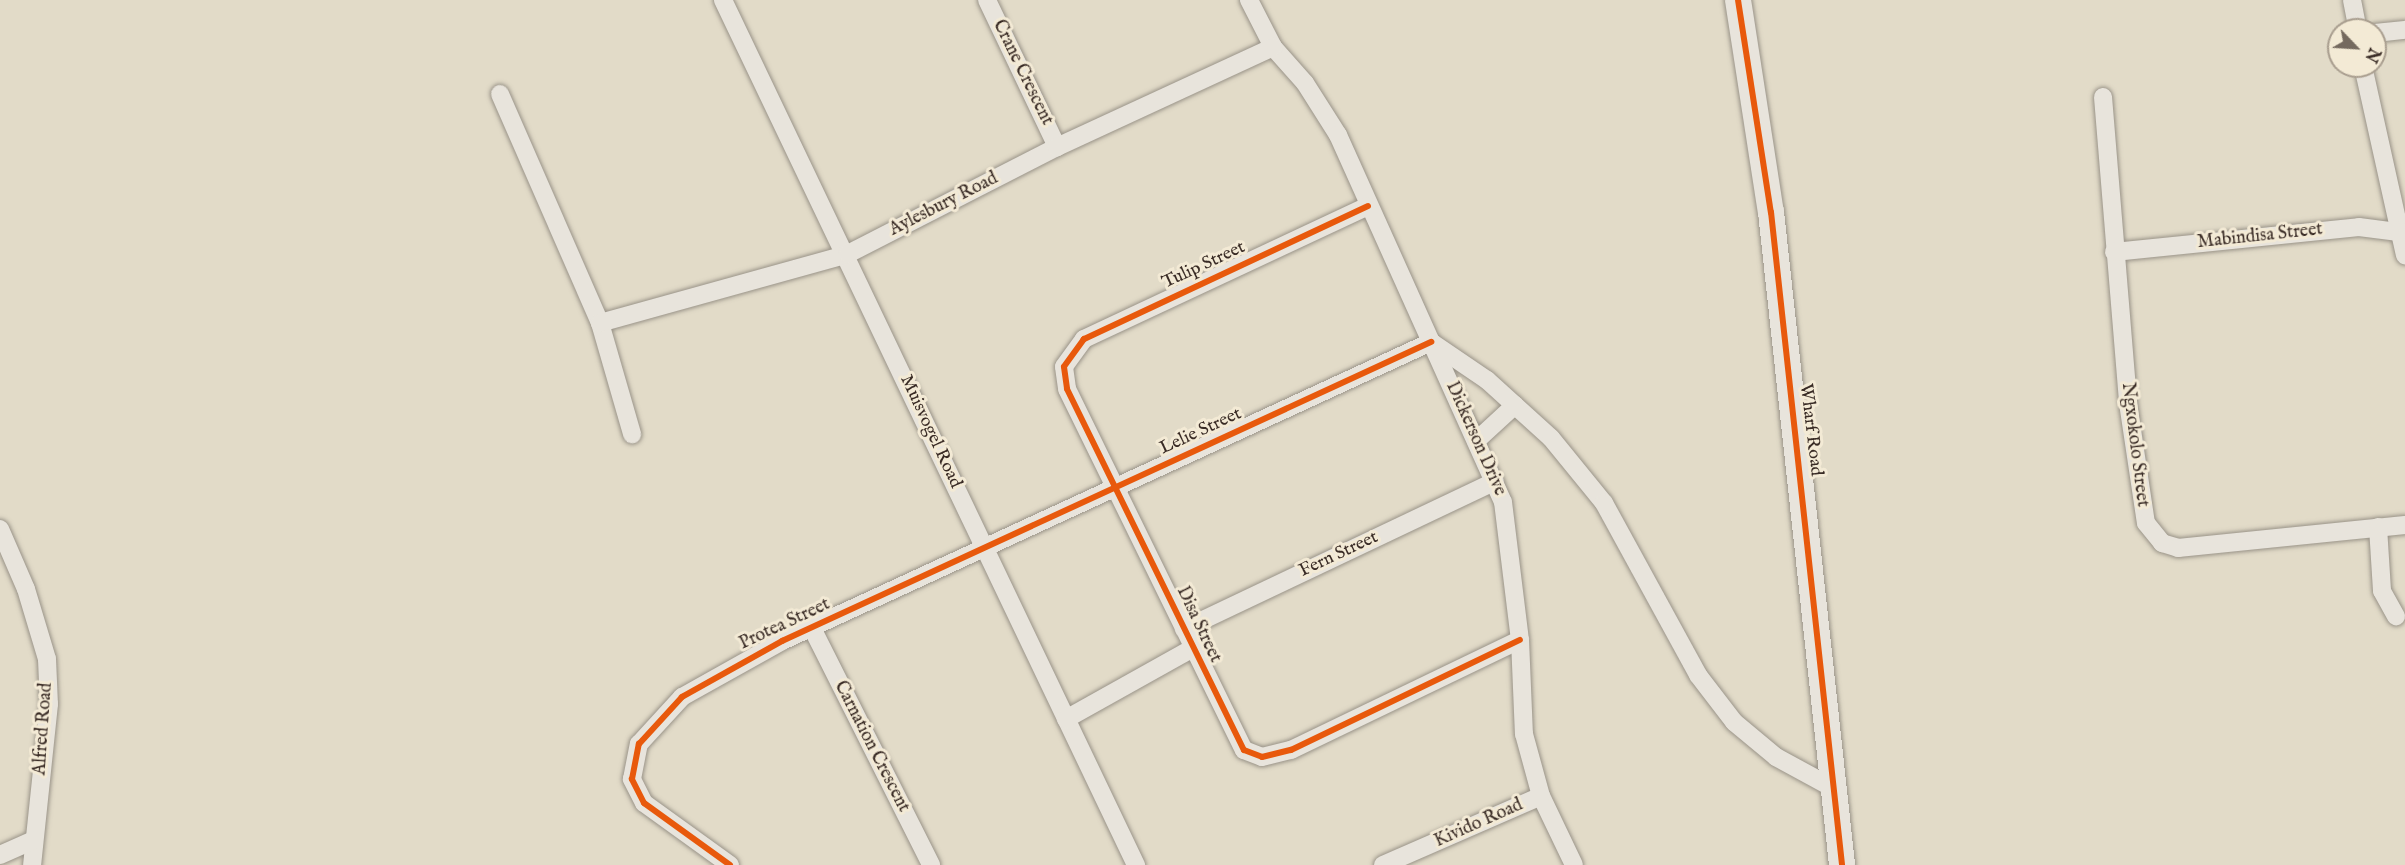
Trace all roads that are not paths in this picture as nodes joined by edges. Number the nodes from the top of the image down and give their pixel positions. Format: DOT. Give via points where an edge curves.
graph roads {
  1 [pos="723,0"];
  2 [pos="987,0"];
  3 [pos="1249,0"];
  4 [pos="1738,0"];
  5 [pos="2352,0"];
  6 [pos="2356,18"];
  7 [pos="2405,30"];
  8 [pos="2387,32"];
  9 [pos="1273,47"];
  10 [pos="2366,78"];
  11 [pos="500,94"];
  12 [pos="2103,97"];
  13 [pos="1057,147"];
  14 [pos="1368,206"];
  15 [pos="2402,234"];
  16 [pos="2114,252"];
  17 [pos="848,254"];
  18 [pos="2405,255"];
  19 [pos="600,323"];
  20 [pos="1431,342"];
  21 [pos="1064,367"];
  22 [pos="1515,405"];
  23 [pos="632,434"];
  24 [pos="1476,441"];
  25 [pos="1495,481"];
  26 [pos="1115,488"];
  27 [pos="2405,525"];
  28 [pos="2378,527"];
  29 [pos="0,529"];
  30 [pos="984,550"];
  31 [pos="2397,616"];
  32 [pos="812,628"];
  33 [pos="1184,629"];
  34 [pos="1520,640"];
  35 [pos="1192,648"];
  36 [pos="1066,719"];
  37 [pos="1835,789"];
  38 [pos="1541,795"];
  39 [pos="34,840"];
  40 [pos="0,855"];
  41 [pos="1426,857"];
  42 [pos="32,865"];
  43 [pos="730,865"];
  44 [pos="931,865"];
  45 [pos="1136,865"];
  46 [pos="1383,865"];
  47 [pos="1574,865"];
  48 [pos="1842,865"];
  1 -- 17 [label="street, Muisvogel Road"];
  2 -- 13 [label="street, Crane Crescent"];
  3 -- 9 [label="street, Dickerson Drive"];
  4 -- 37 [label="street, Wharf Road" via="1761,130"];
  5 -- 6 [label="street"];
  7 -- 8 [label="street"];
  9 -- 13 [label="street, Aylesbury Road"];
  9 -- 14 [label="street, Dickerson Drive" via="1320,105"];
  10 -- 15 [label="street"];
  11 -- 19 [label="street"];
  12 -- 16 [label="street, Ngxokolo Street"];
  13 -- 17 [label="street, Aylesbury Road"];
  14 -- 20 [label="street, Dickerson Drive"];
  14 -- 21 [label="street, Tulip Street" via="1084,339"];
  15 -- 16 [label="street, Mabindisa Street" via="2360,227"];
  15 -- 18 [label="street"];
  16 -- 28 [label="street, Ngxokolo Street" via="2142,513 2155,535 2178,548"];
  17 -- 19 [label="street, Aylesbury Road"];
  17 -- 30 [label="street, Muisvogel Road"];
  19 -- 23 [label="street"];
  20 -- 22 [label="street"];
  20 -- 24 [label="street, Dickerson Drive"];
  20 -- 26 [label="street, Lelie Street"];
  21 -- 26 [label="street, Disa Street" via="1067,389"];
  22 -- 24 [label="street"];
  22 -- 37 [label="street" via="1604,503 1698,675 1734,722 1776,757"];
  24 -- 25 [label="street, Dickerson Drive"];
  25 -- 33 [label="street, Fern Street"];
  25 -- 34 [label="street, Dickerson Drive" via="1510,537"];
  26 -- 30 [label="street, Lelie Street"];
  26 -- 33 [label="street, Disa Street"];
  27 -- 28 [label="street, Ngxokolo Street"];
  28 -- 31 [label="street" via="2382,591"];
  29 -- 39 [label="street, Alfred Road" via="26,589 47,659 49,704"];
  30 -- 32 [label="street, Protea Street"];
  30 -- 36 [label="street, Muisvogel Road"];
  32 -- 43 [label="street, Protea Street" via="706,679 682,697 639,744 632,767 644,803"];
  32 -- 44 [label="street, Carnation Crescent"];
  33 -- 35 [label="street, Disa Street"];
  34 -- 35 [label="street, Disa Street" via="1291,750 1262,757 1244,750 1234,739"];
  34 -- 38 [label="street, Dickerson Drive" via="1524,734"];
  35 -- 36 [label="street"];
  36 -- 45 [label="street, Muisvogel Road"];
  37 -- 48 [label="street, Wharf Road"];
  38 -- 41 [label="street, Kivido Road"];
  38 -- 47 [label="street, Dickerson Drive"];
  39 -- 40 [label="street"];
  39 -- 42 [label="street, Alfred Road"];
  41 -- 46 [label="street, Kivido Road"];
}
